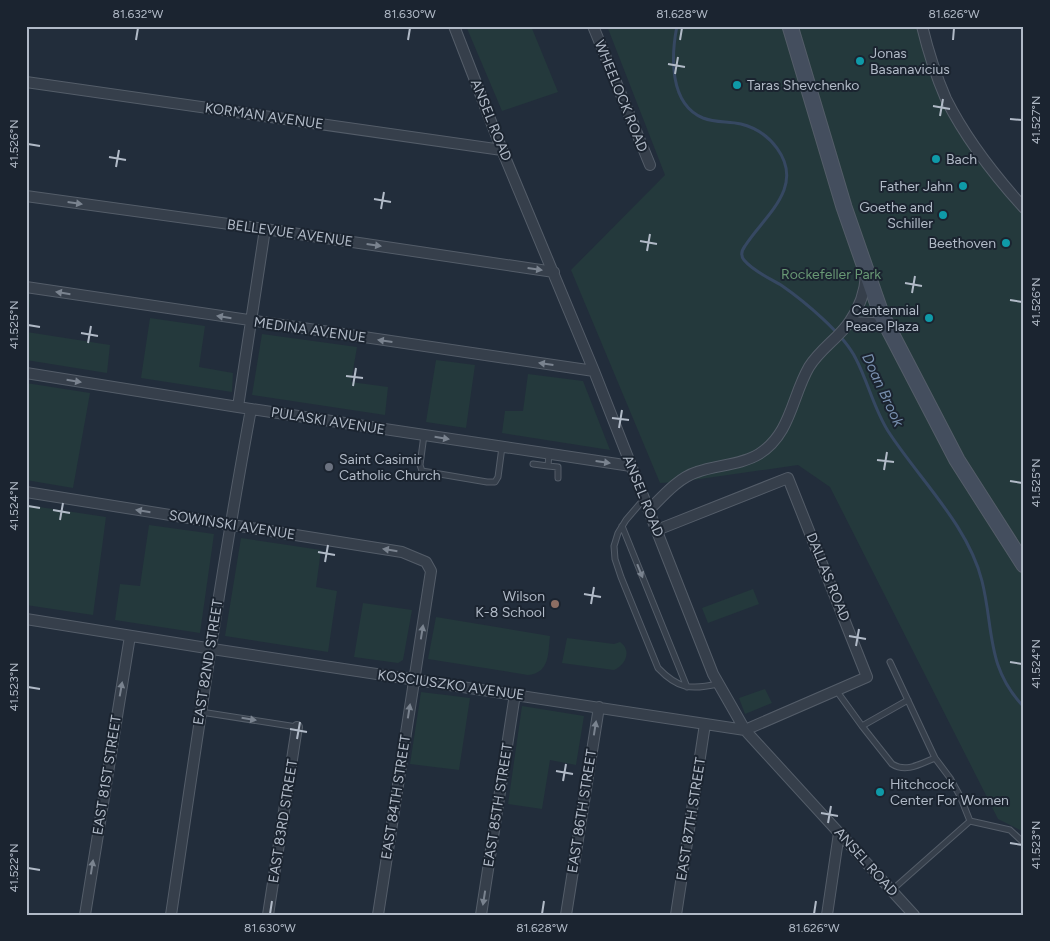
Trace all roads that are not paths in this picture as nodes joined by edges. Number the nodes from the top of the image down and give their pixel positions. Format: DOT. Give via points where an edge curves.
graph roads {
  1 [pos="454,26"];
  2 [pos="593,26"];
  3 [pos="790,26"];
  4 [pos="922,26"];
  5 [pos="26,82"];
  6 [pos="502,150"];
  7 [pos="650,165"];
  8 [pos="26,196"];
  9 [pos="1024,208"];
  10 [pos="265,229"];
  11 [pos="554,272"];
  12 [pos="866,274"];
  13 [pos="26,287"];
  14 [pos="252,322"];
  15 [pos="847,325"];
  16 [pos="887,326"];
  17 [pos="594,371"];
  18 [pos="26,373"];
  19 [pos="238,407"];
  20 [pos="251,409"];
  21 [pos="424,435"];
  22 [pos="502,447"];
  23 [pos="549,454"];
  24 [pos="533,464"];
  25 [pos="548,466"];
  26 [pos="631,466"];
  27 [pos="558,478"];
  28 [pos="26,492"];
  29 [pos="645,499"];
  30 [pos="649,510"];
  31 [pos="230,524"];
  32 [pos="622,526"];
  33 [pos="657,530"];
  34 [pos="1024,565"];
  35 [pos="431,571"];
  36 [pos="26,618"];
  37 [pos="130,636"];
  38 [pos="210,649"];
  39 [pos="890,662"];
  40 [pos="414,680"];
  41 [pos="718,684"];
  42 [pos="687,687"];
  43 [pos="836,690"];
  44 [pos="515,694"];
  45 [pos="908,700"];
  46 [pos="599,707"];
  47 [pos="201,712"];
  48 [pos="705,724"];
  49 [pos="862,726"];
  50 [pos="297,727"];
  51 [pos="745,730"];
  52 [pos="935,758"];
  53 [pos="970,821"];
  54 [pos="839,833"];
  55 [pos="1024,843"];
  56 [pos="892,891"];
  57 [pos="85,915"];
  58 [pos="171,915"];
  59 [pos="268,915"];
  60 [pos="378,915"];
  61 [pos="481,915"];
  62 [pos="566,915"];
  63 [pos="676,915"];
  64 [pos="827,915"];
  65 [pos="914,915"];
  1 -- 6 [label="street, ANSEL ROAD"];
  2 -- 7 [label="street, WHEELOCK ROAD"];
  3 -- 12 [label="main road"];
  4 -- 9 [label="street" via="945,96 957,119"];
  5 -- 6 [label="street, KORMAN AVENUE"];
  6 -- 11 [label="street, ANSEL ROAD"];
  8 -- 10 [label="street, BELLEVUE AVENUE, one-way"];
  10 -- 11 [label="street, BELLEVUE AVENUE, one-way"];
  10 -- 14 [label="street"];
  11 -- 17 [label="street, ANSEL ROAD"];
  12 -- 15 [label="street" via="861,298"];
  12 -- 16 [label="main road"];
  14 -- 13 [label="street, MEDINA AVENUE, one-way"];
  17 -- 14 [label="street, MEDINA AVENUE, one-way"];
  14 -- 19 [label="street"];
  15 -- 16 [label="street" via="872,323"];
  15 -- 30 [label="street" via="825,346 809,368 788,420 769,446 748,459 688,476"];
  16 -- 34 [label="main road" via="957,460"];
  17 -- 26 [label="street, ANSEL ROAD"];
  18 -- 19 [label="street, PULASKI AVENUE, one-way"];
  19 -- 20 [label="street, PULASKI AVENUE"];
  20 -- 21 [label="street, PULASKI AVENUE"];
  20 -- 31 [label="street, EAST 82ND STREET"];
  21 -- 22 [label="street, PULASKI AVENUE, one-way"];
  21 -- 22 [label="lane" via="422,471 487,482 495,482 498,477"];
  22 -- 23 [label="street, PULASKI AVENUE"];
  23 -- 25 [label="lane"];
  23 -- 26 [label="street, PULASKI AVENUE, one-way"];
  24 -- 25 [label="lane"];
  25 -- 27 [label="lane" via="558,468"];
  26 -- 29 [label="street, ANSEL ROAD"];
  31 -- 28 [label="street, SOWINSKI AVENUE, one-way"];
  29 -- 30 [label="street, ANSEL ROAD"];
  29 -- 32 [label="lane"];
  30 -- 33 [label="street, ANSEL ROAD"];
  35 -- 31 [label="street, SOWINSKI AVENUE, one-way" via="426,562 402,552"];
  31 -- 38 [label="street, EAST 82ND STREET"];
  32 -- 42 [label="lane, one-way"];
  32 -- 42 [label="lane" via="614,546 620,576 658,668 668,679"];
  33 -- 41 [label="street, ANSEL ROAD"];
  33 -- 43 [label="street, DALLAS ROAD" via="788,478 867,677"];
  40 -- 35 [label="street, EAST 84TH STREET, one-way"];
  36 -- 37 [label="street, KOSCIUSZKO AVENUE"];
  37 -- 38 [label="street, KOSCIUSZKO AVENUE"];
  57 -- 37 [label="street, EAST 81ST STREET, one-way"];
  38 -- 40 [label="street, KOSCIUSZKO AVENUE"];
  38 -- 47 [label="street, EAST 82ND STREET"];
  39 -- 45 [label="lane"];
  40 -- 44 [label="street, KOSCIUSZKO AVENUE"];
  60 -- 40 [label="street, EAST 84TH STREET, one-way"];
  41 -- 42 [label="lane"];
  41 -- 51 [label="street, ANSEL ROAD"];
  43 -- 49 [label="lane"];
  43 -- 51 [label="street"];
  44 -- 46 [label="street, KOSCIUSZKO AVENUE"];
  44 -- 61 [label="street, EAST 85TH STREET, one-way"];
  45 -- 49 [label="lane"];
  45 -- 52 [label="lane"];
  46 -- 48 [label="street, KOSCIUSZKO AVENUE"];
  62 -- 46 [label="street, EAST 86TH STREET, one-way"];
  47 -- 50 [label="lane, one-way"];
  47 -- 58 [label="street, EAST 82ND STREET"];
  48 -- 51 [label="street, KOSCIUSZKO AVENUE"];
  48 -- 63 [label="street, EAST 87TH STREET"];
  49 -- 52 [label="lane" via="898,768 906,769"];
  50 -- 59 [label="street, EAST 83RD STREET"];
  51 -- 54 [label="street, ANSEL ROAD"];
  52 -- 53 [label="lane" via="957,790"];
  53 -- 55 [label="lane" via="1010,830"];
  53 -- 56 [label="lane"];
  54 -- 56 [label="street, ANSEL ROAD"];
  54 -- 64 [label="street"];
  56 -- 65 [label="street, ANSEL ROAD"];
}
